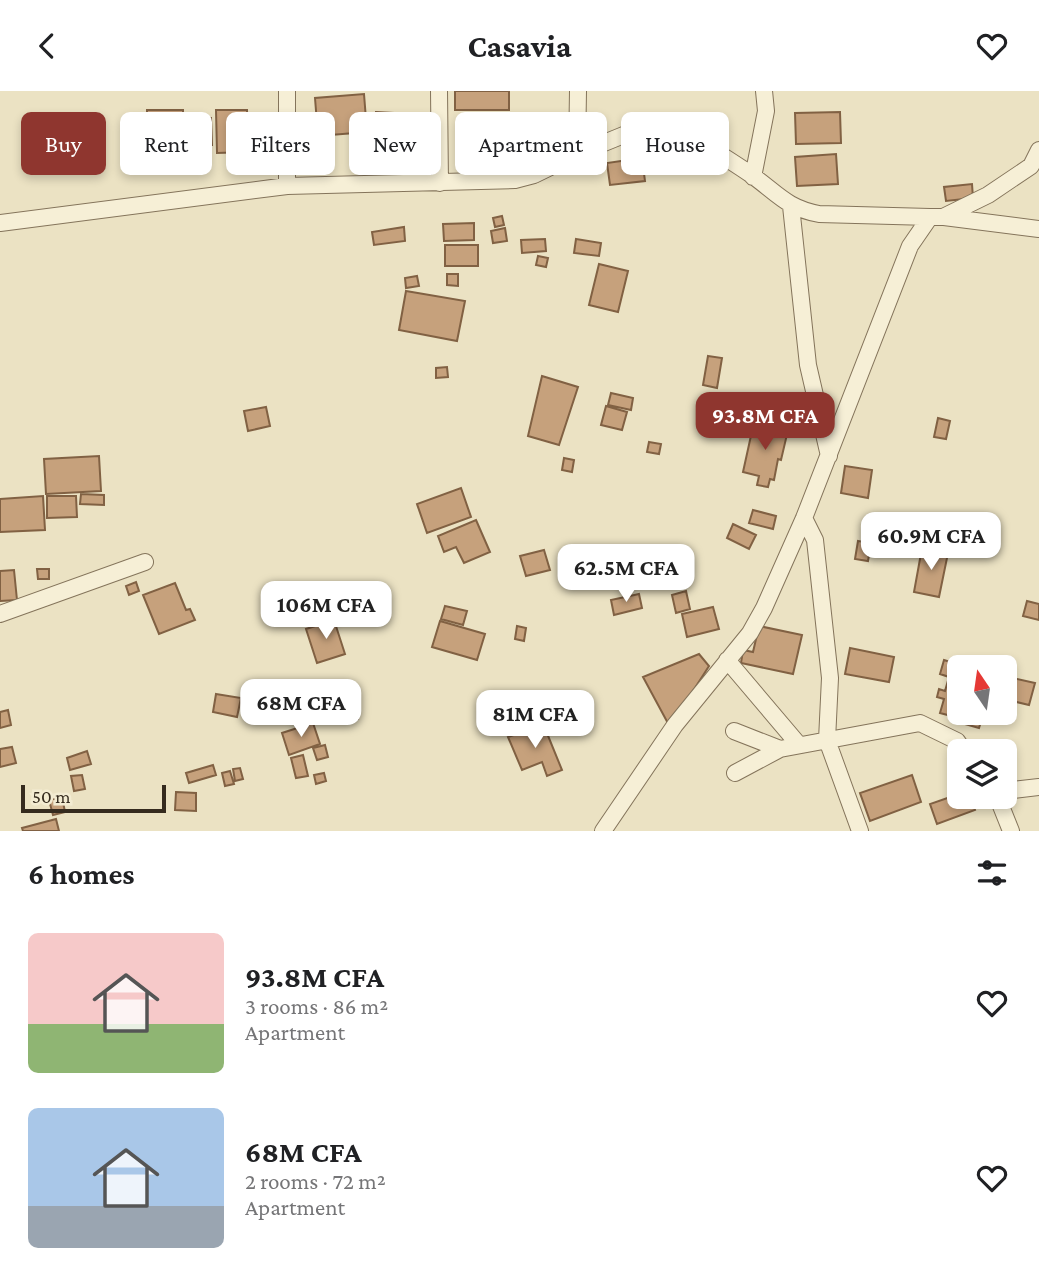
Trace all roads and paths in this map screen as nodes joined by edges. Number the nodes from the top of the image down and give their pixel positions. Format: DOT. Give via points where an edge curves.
graph roads {
  1 [pos="287,91"];
  2 [pos="439,91"];
  3 [pos="578,91"];
  4 [pos="764,91"];
  5 [pos="578,112"];
  6 [pos="607,142"];
  7 [pos="1039,150"];
  8 [pos="534,175"];
  9 [pos="753,177"];
  10 [pos="440,183"];
  11 [pos="287,186"];
  12 [pos="790,206"];
  13 [pos="937,217"];
  14 [pos="0,223"];
  15 [pos="1039,229"];
  16 [pos="829,456"];
  17 [pos="804,518"];
  18 [pos="145,562"];
  19 [pos="0,614"];
  20 [pos="727,660"];
  21 [pos="734,731"];
  22 [pos="953,739"];
  23 [pos="827,740"];
  24 [pos="799,745"];
  25 [pos="780,749"];
  26 [pos="735,773"];
  27 [pos="1039,787"];
  28 [pos="1017,790"];
  29 [pos="1002,809"];
  30 [pos="603,831"];
  31 [pos="860,831"];
  32 [pos="1011,831"];
  1 -- 11 [label="street"];
  2 -- 10 [label="street"];
  3 -- 5 [label="street"];
  4 -- 9 [label="street" via="765,111"];
  6 -- 9 [label="street" via="664,121"];
  7 -- 13 [label="street" via="1031,166 988,195"];
  8 -- 10 [label="street"];
  9 -- 12 [label="street"];
  10 -- 11 [label="street"];
  11 -- 14 [label="street"];
  12 -- 13 [label="street" via="819,214"];
  12 -- 16 [label="street" via="807,365"];
  13 -- 15 [label="street"];
  13 -- 16 [label="street" via="910,246"];
  16 -- 17 [label="street"];
  17 -- 20 [label="street" via="764,608"];
  17 -- 23 [label="street" via="815,540 830,678"];
  18 -- 19 [label="street"];
  20 -- 24 [label="street"];
  20 -- 30 [label="street"];
  21 -- 25 [label="street"];
  22 -- 23 [label="street" via="920,723"];
  23 -- 24 [label="street"];
  23 -- 31 [label="street"];
  24 -- 25 [label="street"];
  25 -- 26 [label="street"];
  27 -- 28 [label="street"];
  29 -- 32 [label="street"];
}
